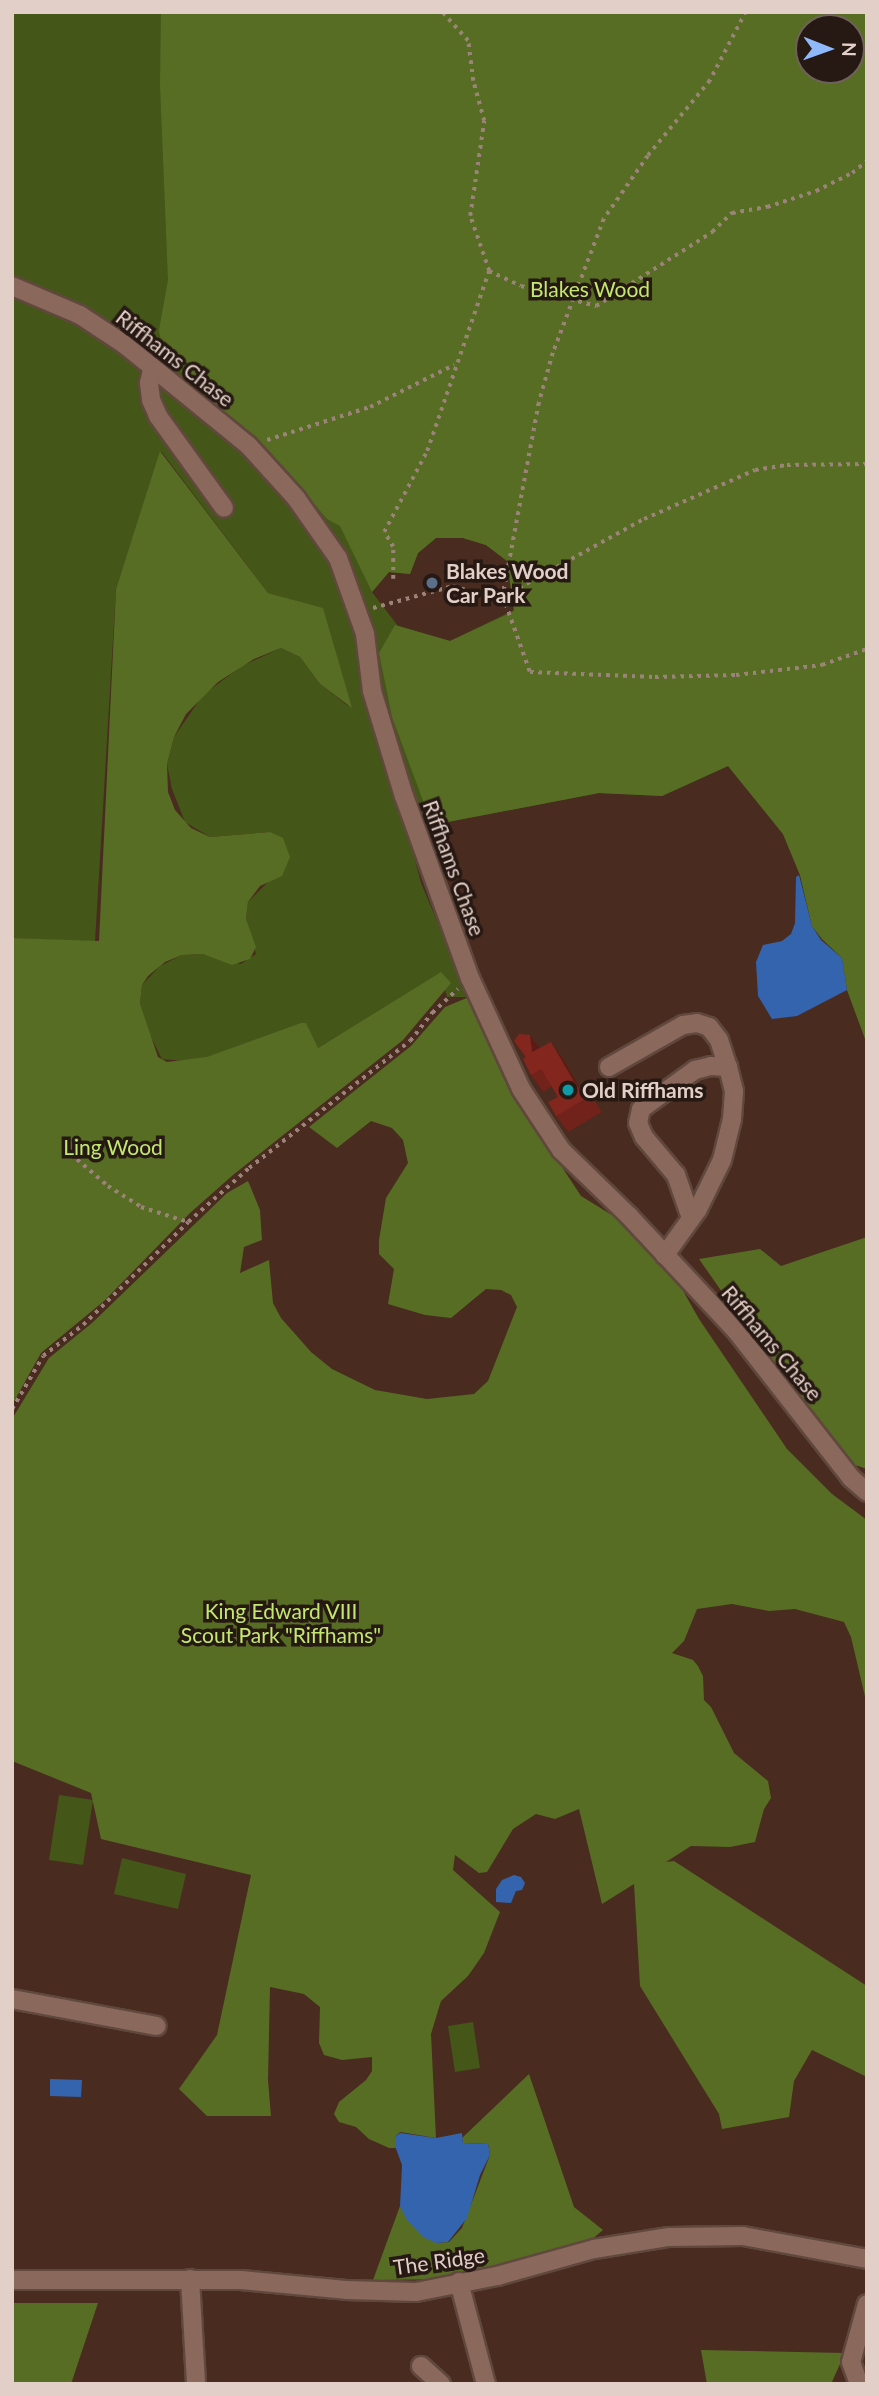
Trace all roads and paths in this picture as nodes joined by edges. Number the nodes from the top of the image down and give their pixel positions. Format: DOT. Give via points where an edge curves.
graph roads {
  1 [pos="442,12"];
  2 [pos="746,12"];
  3 [pos="867,161"];
  4 [pos="489,271"];
  5 [pos="12,286"];
  6 [pos="573,301"];
  7 [pos="456,364"];
  8 [pos="152,370"];
  9 [pos="248,445"];
  10 [pos="867,464"];
  11 [pos="224,508"];
  12 [pos="393,579"];
  13 [pos="503,596"];
  14 [pos="356,610"];
  15 [pos="867,649"];
  16 [pos="470,978"];
  17 [pos="609,1067"];
  18 [pos="728,1067"];
  19 [pos="71,1154"];
  20 [pos="691,1218"];
  21 [pos="188,1222"];
  22 [pos="665,1255"];
  23 [pos="12,1409"];
  24 [pos="867,1492"];
  25 [pos="12,1999"];
  26 [pos="156,2026"];
  27 [pos="867,2259"];
  28 [pos="190,2279"];
  29 [pos="12,2280"];
  30 [pos="459,2281"];
  31 [pos="867,2304"];
  32 [pos="421,2367"];
  33 [pos="196,2384"];
  34 [pos="441,2384"];
  35 [pos="486,2384"];
  36 [pos="859,2384"];
  1 -- 4 [label="path" via="468,41 472,81 484,121 470,216"];
  2 -- 6 [label="path" via="710,81 604,219"];
  3 -- 6 [label="path" via="816,191 732,213 712,232 596,306"];
  4 -- 6 [label="path"];
  4 -- 7 [label="path"];
  5 -- 8 [label="street, Riffhams Chase" via="80,315 124,344"];
  6 -- 13 [label="path" via="539,404"];
  7 -- 9 [label="path" via="370,407"];
  7 -- 12 [label="path" via="427,451 384,532 393,547"];
  8 -- 9 [label="street, Riffhams Chase"];
  8 -- 11 [label="street" via="151,400 158,416"];
  9 -- 14 [label="street, Riffhams Chase" via="296,498 338,558"];
  10 -- 13 [label="path" via="755,470 644,519"];
  13 -- 14 [label="path" via="497,600 453,586 391,605"];
  13 -- 15 [label="path" via="530,672 736,676 822,665"];
  14 -- 16 [label="street, Riffhams Chase" via="365,634 372,691 385,740"];
  16 -- 21 [label="path" via="410,1041"];
  16 -- 22 [label="street, Riffhams Chase" via="521,1089 561,1150"];
  17 -- 18 [label="street" via="683,1025 697,1023 709,1027 719,1040"];
  18 -- 20 [label="street" via="734,1091 722,1160"];
  18 -- 20 [label="street" via="695,1070 641,1109 638,1123 644,1137 677,1175"];
  19 -- 21 [label="path" via="108,1186 141,1206"];
  20 -- 22 [label="street"];
  21 -- 23 [label="path" via="83,1325 43,1356"];
  22 -- 24 [label="street, Riffhams Chase" via="737,1332 851,1478"];
  25 -- 26 [label="street"];
  27 -- 30 [label="street, The Ridge" via="743,2236 669,2237 594,2249 497,2276"];
  28 -- 29 [label="street, The Ridge"];
  28 -- 30 [label="street, The Ridge" via="416,2292"];
  28 -- 33 [label="street"];
  30 -- 35 [label="street"];
  31 -- 36 [label="street" via="851,2362"];
  32 -- 34 [label="street"];
}
